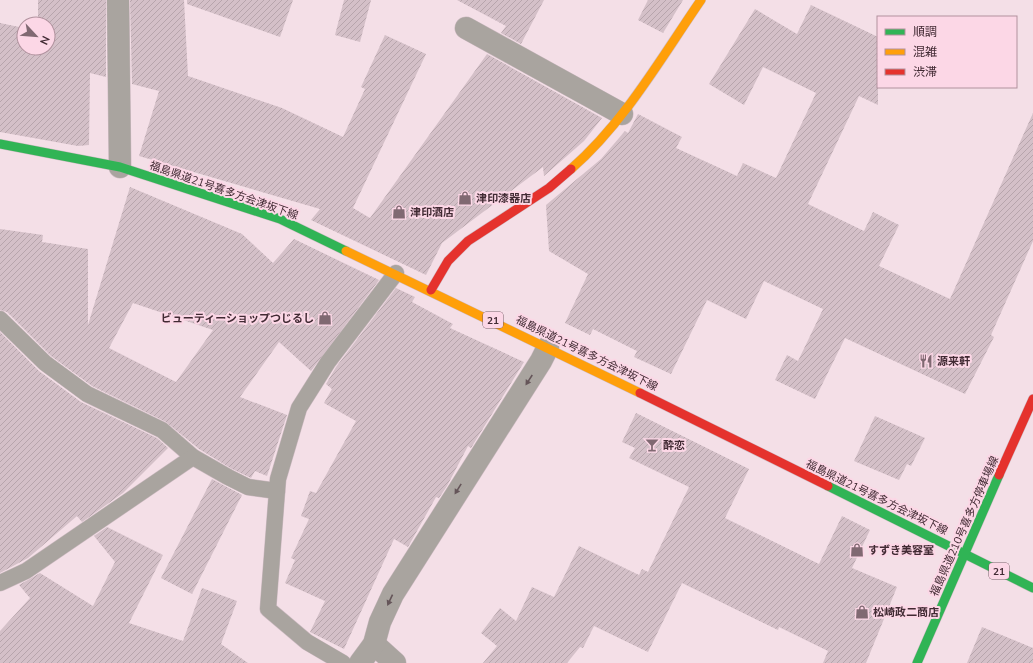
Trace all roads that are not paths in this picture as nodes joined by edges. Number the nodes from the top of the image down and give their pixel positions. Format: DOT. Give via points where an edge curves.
graph roads {
  1 [pos="118,0"];
  2 [pos="701,0"];
  3 [pos="466,28"];
  4 [pos="622,114"];
  5 [pos="0,144"];
  6 [pos="120,167"];
  7 [pos="396,274"];
  8 [pos="432,290"];
  9 [pos="0,319"];
  10 [pos="548,347"];
  11 [pos="1033,399"];
  12 [pos="193,457"];
  13 [pos="277,492"];
  14 [pos="965,554"];
  15 [pos="0,583"];
  16 [pos="1033,588"];
  17 [pos="374,644"];
  18 [pos="343,663"];
  19 [pos="360,663"];
  20 [pos="395,663"];
  21 [pos="917,663"];
  1 -- 6 [label="street"];
  2 -- 4 [label="main road"];
  3 -- 4 [label="street"];
  4 -- 8 [label="main road" via="593,150 549,188 468,241 448,261"];
  5 -- 6 [label="main road, 福島県道21号喜多方会津坂下線 / 21"];
  6 -- 7 [label="main road, 福島県道21号喜多方会津坂下線 / 21" via="280,219"];
  7 -- 8 [label="main road, 福島県道21号喜多方会津坂下線 / 21"];
  7 -- 13 [label="lane" via="328,362 299,408 278,479"];
  8 -- 10 [label="main road, 福島県道21号喜多方会津坂下線 / 21"];
  9 -- 12 [label="lane" via="45,363 87,394 162,430"];
  10 -- 14 [label="main road, 福島県道21号喜多方会津坂下線 / 21"];
  10 -- 17 [label="street, one-way" via="393,594 380,622"];
  11 -- 14 [label="main road, 福島県道210号喜多方停車場線"];
  12 -- 13 [label="lane" via="248,487"];
  12 -- 15 [label="lane" via="26,571"];
  13 -- 18 [label="lane" via="268,609 307,642"];
  14 -- 16 [label="main road, 福島県道21号喜多方会津坂下線 / 21"];
  14 -- 21 [label="main road, 福島県道210号喜多方停車場線"];
  17 -- 19 [label="street"];
  17 -- 20 [label="street"];
}
